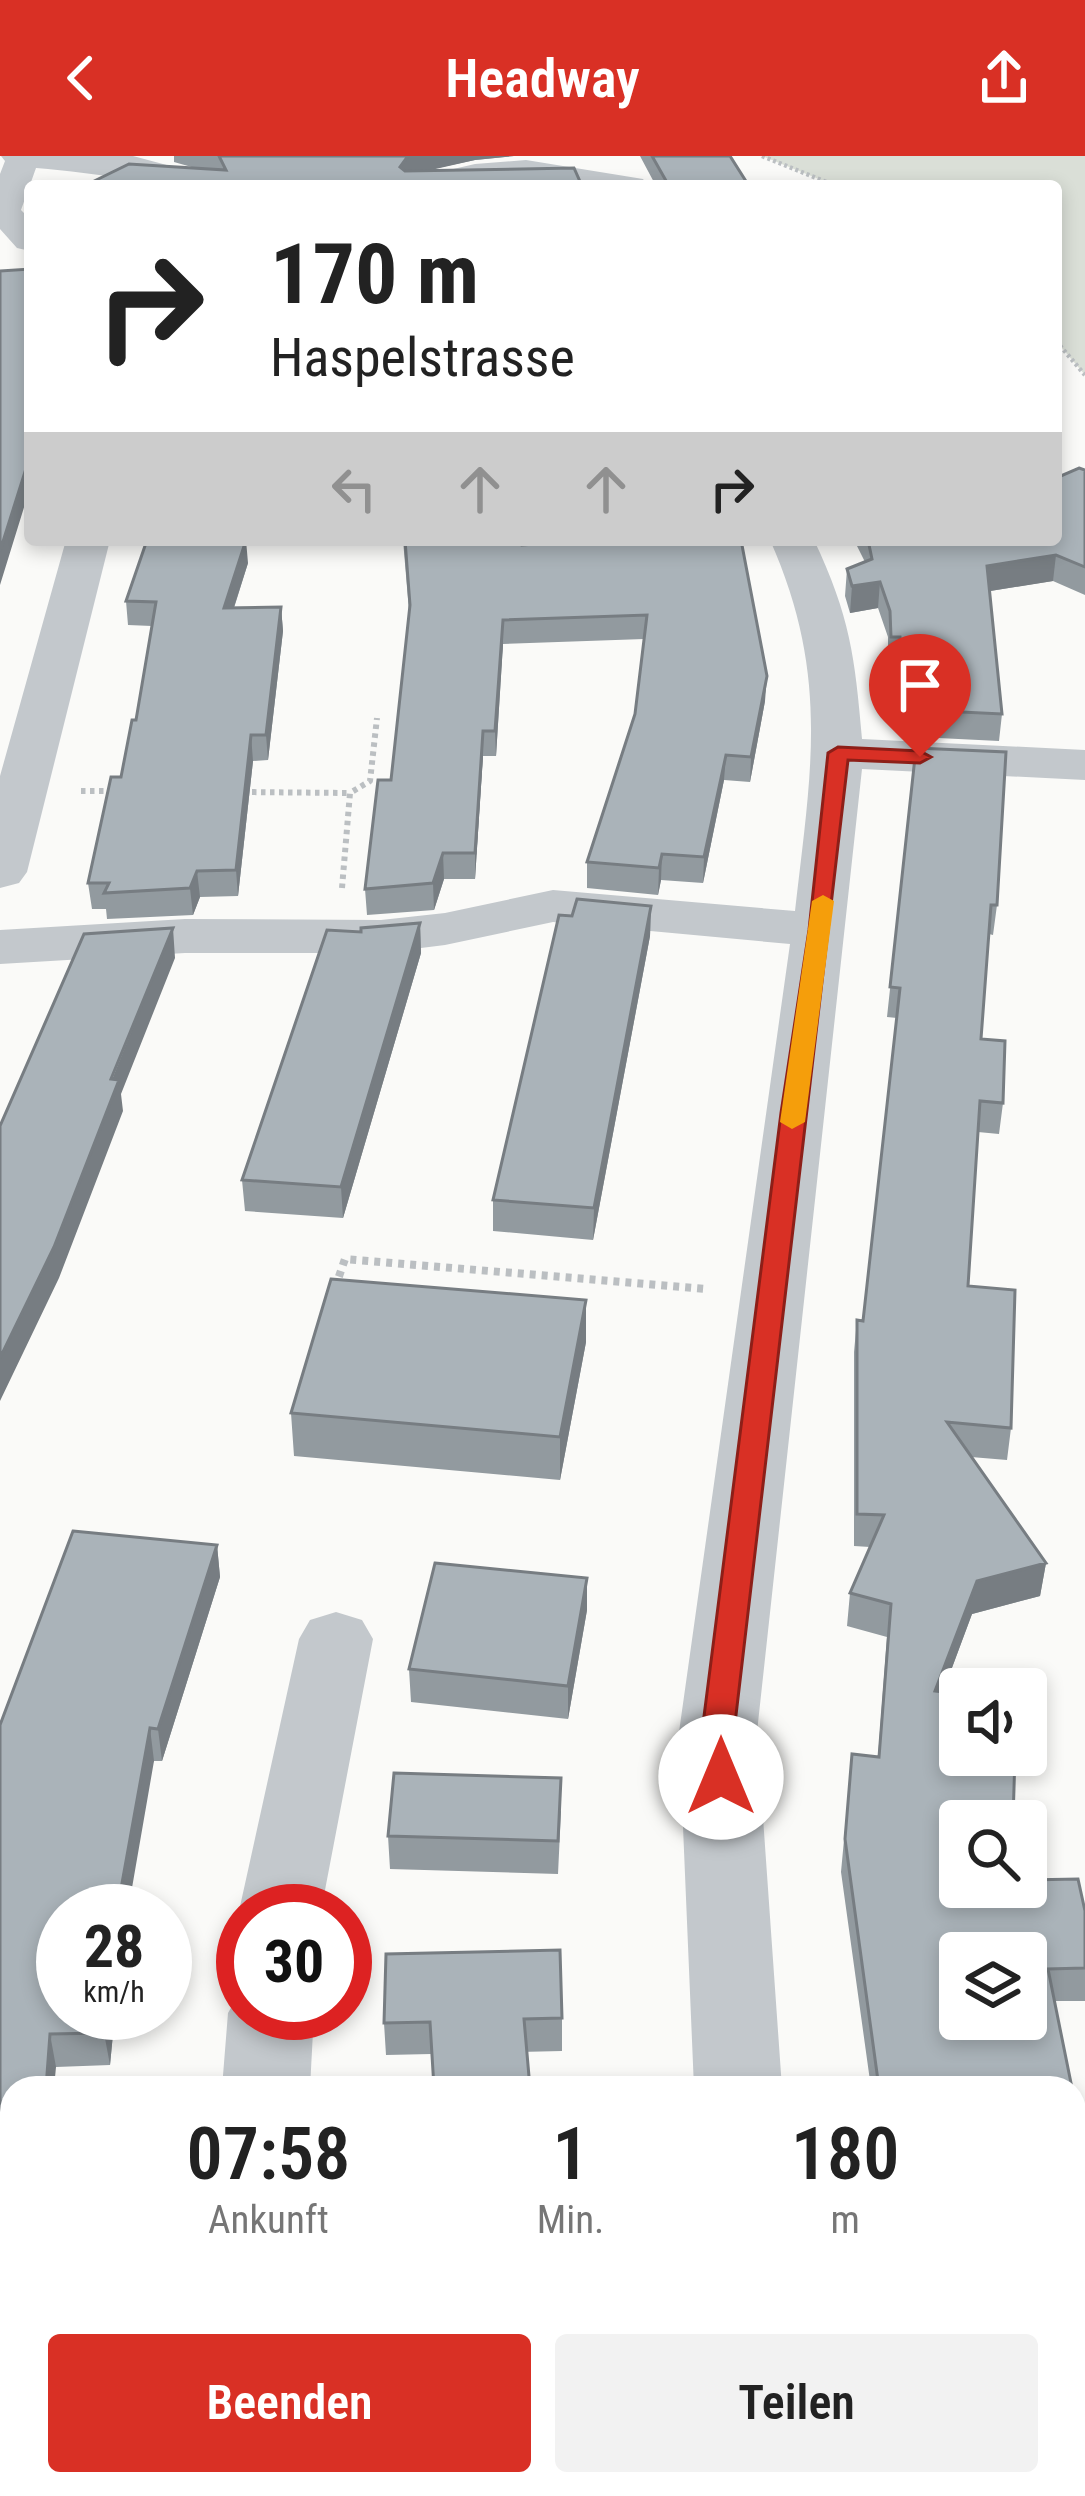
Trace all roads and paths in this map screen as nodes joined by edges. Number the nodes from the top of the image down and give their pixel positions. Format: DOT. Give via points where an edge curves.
graph roads {
  1 [pos="762,156"];
  2 [pos="20,157"];
  3 [pos="185,180"];
  4 [pos="445,180"];
  5 [pos="597,180"];
  6 [pos="821,180"];
  7 [pos="24,233"];
  8 [pos="1062,348"];
  9 [pos="1085,375"];
  10 [pos="86,546"];
  11 [pos="795,546"];
  12 [pos="377,718"];
  13 [pos="838,753"];
  14 [pos="1085,765"];
  15 [pos="21,791"];
  16 [pos="115,791"];
  17 [pos="232,792"];
  18 [pos="350,793"];
  19 [pos="0,872"];
  20 [pos="820,930"];
  21 [pos="296,936"];
  22 [pos="0,946"];
  23 [pos="774,1294"];
  24 [pos="332,1298"];
  25 [pos="336,1639"];
  26 [pos="286,1884"];
  27 [pos="269,2040"];
  28 [pos="267,2076"];
  29 [pos="737,2076"];
  1 -- 6 [label="path"];
  2 -- 3 [label="street" via="129,165"];
  2 -- 7 [label="street" via="4,211"];
  4 -- 5 [label="street" via="529,168"];
  8 -- 9 [label="path"];
  10 -- 15 [label="street"];
  11 -- 13 [label="street" via="831,646"];
  12 -- 18 [label="path" via="370,781"];
  13 -- 14 [label="street"];
  13 -- 20 [label="street"];
  15 -- 16 [label="path"];
  15 -- 19 [label="street"];
  17 -- 18 [label="path"];
  18 -- 21 [label="path" via="341,892"];
  20 -- 21 [label="street" via="554,906 444,929"];
  20 -- 23 [label="street"];
  21 -- 22 [label="street"];
  23 -- 24 [label="path" via="345,1259"];
  23 -- 29 [label="street" via="718,1732"];
  25 -- 26 [label="street"];
  27 -- 28 [label="street"];
}
